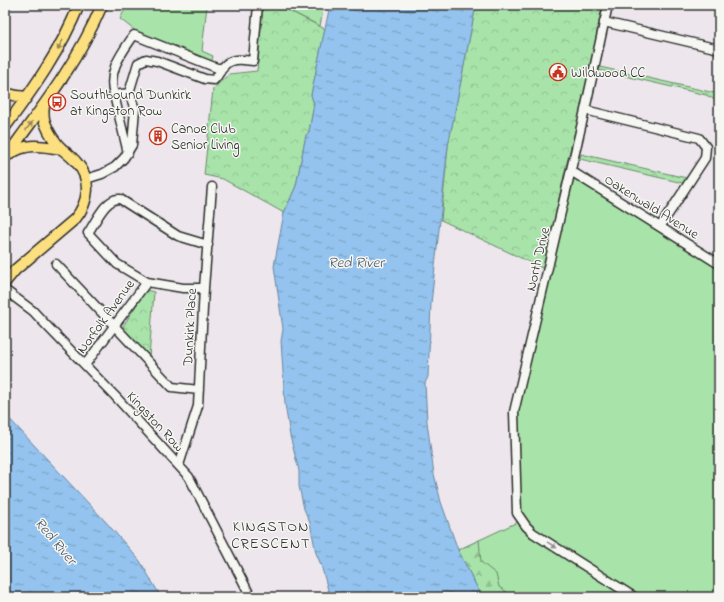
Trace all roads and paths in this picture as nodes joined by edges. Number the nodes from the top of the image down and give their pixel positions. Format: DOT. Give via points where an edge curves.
graph roads {
  1 [pos="79,5"];
  2 [pos="102,5"];
  3 [pos="258,5"];
  4 [pos="608,5"];
  5 [pos="604,22"];
  6 [pos="719,50"];
  7 [pos="223,68"];
  8 [pos="5,93"];
  9 [pos="128,93"];
  10 [pos="114,95"];
  11 [pos="27,97"];
  12 [pos="44,106"];
  13 [pos="585,110"];
  14 [pos="5,115"];
  15 [pos="6,126"];
  16 [pos="62,149"];
  17 [pos="128,153"];
  18 [pos="5,158"];
  19 [pos="571,171"];
  20 [pos="86,179"];
  21 [pos="212,187"];
  22 [pos="660,227"];
  23 [pos="208,245"];
  24 [pos="56,264"];
  25 [pos="719,264"];
  26 [pos="5,282"];
  27 [pos="147,282"];
  28 [pos="204,288"];
  29 [pos="5,290"];
  30 [pos="115,325"];
  31 [pos="85,365"];
  32 [pos="199,390"];
  33 [pos="179,465"];
  34 [pos="251,597"];
  35 [pos="634,597"];
  1 -- 11 [label="main road, one-way" via="66,35"];
  2 -- 12 [label="main road" via="76,57"];
  3 -- 7 [label="street" via="253,61 229,61"];
  4 -- 5 [label="street, North Drive"];
  5 -- 6 [label="street"];
  5 -- 13 [label="street, North Drive"];
  7 -- 9 [label="street" via="214,80 205,80 146,59 138,63"];
  7 -- 10 [label="street" via="217,68 134,35 116,60 111,85"];
  8 -- 11 [label="main road"];
  9 -- 10 [label="street"];
  9 -- 17 [label="street" via="135,109 132,145"];
  10 -- 17 [label="street"];
  11 -- 15 [label="main road"];
  12 -- 16 [label="main road" via="46,126"];
  18 -- 12 [label="main road, one-way"];
  13 -- 19 [label="street, North Drive"];
  13 -- 22 [label="street" via="698,138 706,147 705,158"];
  14 -- 15 [label="main road"];
  16 -- 18 [label="main road" via="26,146"];
  16 -- 20 [label="main road" via="78,163"];
  17 -- 20 [label="street" via="120,163 108,171"];
  19 -- 22 [label="street, Oakenwald Avenue"];
  19 -- 35 [label="street, North Drive, one-way" via="514,412 517,513 533,533"];
  20 -- 26 [label="main road" via="86,199 78,215 15,270"];
  21 -- 23 [label="street, Dunkirk Place"];
  22 -- 25 [label="street, Oakenwald Avenue"];
  23 -- 27 [label="street" via="178,236 120,199 114,198 108,202 88,233 117,264"];
  23 -- 28 [label="street, Dunkirk Place"];
  24 -- 30 [label="street"];
  27 -- 28 [label="street" via="182,288"];
  27 -- 30 [label="street, Norfolk Avenue"];
  28 -- 32 [label="street, Dunkirk Place"];
  29 -- 31 [label="street, Kingston Row" via="33,312"];
  30 -- 31 [label="street, Norfolk Avenue"];
  30 -- 32 [label="street" via="172,387"];
  31 -- 33 [label="street, Kingston Row"];
  32 -- 33 [label="street, Dunkirk Place" via="198,406"];
  33 -- 34 [label="street, Kingston Row" via="189,477"];
}
